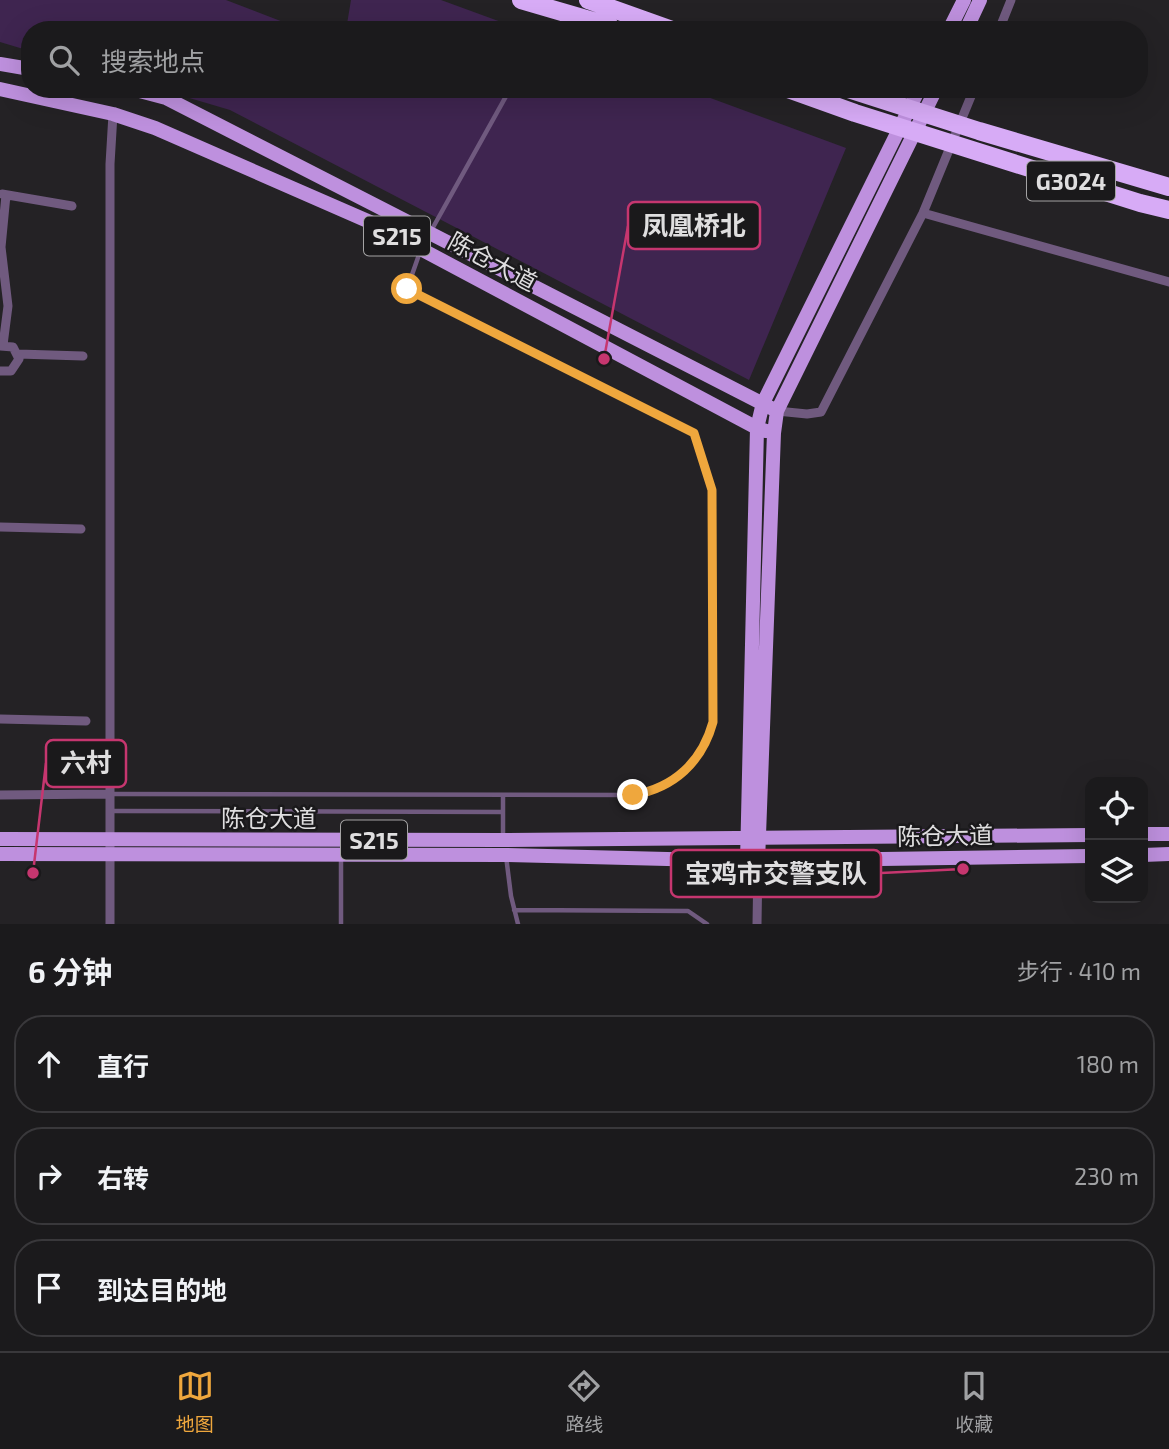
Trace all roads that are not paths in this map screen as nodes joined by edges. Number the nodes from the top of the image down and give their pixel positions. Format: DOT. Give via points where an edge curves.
graph roads {
  1 [pos="521,0"];
  2 [pos="542,0"];
  3 [pos="588,0"];
  4 [pos="964,0"];
  5 [pos="980,0"];
  6 [pos="1011,0"];
  7 [pos="609,16"];
  8 [pos="632,21"];
  9 [pos="954,21"];
  10 [pos="970,21"];
  11 [pos="1003,21"];
  12 [pos="0,64"];
  13 [pos="21,68"];
  14 [pos="0,89"];
  15 [pos="21,94"];
  16 [pos="41,98"];
  17 [pos="166,98"];
  18 [pos="505,98"];
  19 [pos="813,98"];
  20 [pos="875,98"];
  21 [pos="915,98"];
  22 [pos="932,98"];
  23 [pos="970,98"];
  24 [pos="114,114"];
  25 [pos="1169,187"];
  26 [pos="3,194"];
  27 [pos="72,206"];
  28 [pos="1169,210"];
  29 [pos="923,213"];
  30 [pos="430,233"];
  31 [pos="421,249"];
  32 [pos="1169,282"];
  33 [pos="2,343"];
  34 [pos="18,354"];
  35 [pos="83,356"];
  36 [pos="1,374"];
  37 [pos="763,403"];
  38 [pos="777,411"];
  39 [pos="757,428"];
  40 [pos="774,433"];
  41 [pos="0,527"];
  42 [pos="81,529"];
  43 [pos="0,719"];
  44 [pos="86,721"];
  45 [pos="109,794"];
  46 [pos="0,795"];
  47 [pos="503,795"];
  48 [pos="108,811"];
  49 [pos="503,812"];
  50 [pos="1148,834"];
  51 [pos="1169,834"];
  52 [pos="1085,835"];
  53 [pos="754,838"];
  54 [pos="0,839"];
  55 [pos="108,839"];
  56 [pos="503,840"];
  57 [pos="0,854"];
  58 [pos="109,854"];
  59 [pos="1169,854"];
  60 [pos="341,855"];
  61 [pos="506,855"];
  62 [pos="1148,855"];
  63 [pos="1085,856"];
  64 [pos="753,861"];
  65 [pos="514,910"];
  66 [pos="110,924"];
  67 [pos="341,924"];
  68 [pos="518,924"];
  69 [pos="707,924"];
  70 [pos="757,924"];
  1 -- 7 [label="highway"];
  2 -- 7 [label="highway"];
  3 -- 7 [label="highway"];
  4 -- 9 [label="main road"];
  5 -- 10 [label="main road"];
  6 -- 11 [label="street"];
  7 -- 8 [label="highway"];
  12 -- 13 [label="main road"];
  14 -- 15 [label="main road, 陈仓大道 / S215"];
  16 -- 24 [label="main road, 陈仓大道 / S215"];
  17 -- 30 [label="main road"];
  18 -- 30 [label="lane"];
  19 -- 28 [label="highway, G3024"];
  20 -- 25 [label="highway, G3024"];
  21 -- 37 [label="main road"];
  22 -- 38 [label="main road"];
  23 -- 29 [label="street"];
  24 -- 31 [label="main road, 陈仓大道 / S215" via="370,222"];
  24 -- 45 [label="street" via="110,164"];
  26 -- 27 [label="street"];
  26 -- 33 [label="street" via="1,247 8,306"];
  29 -- 32 [label="street"];
  29 -- 38 [label="street" via="821,412"];
  30 -- 31 [label="lane"];
  30 -- 37 [label="main road"];
  31 -- 39 [label="main road, 陈仓大道 / S215"];
  31 -- 47 [label="lane" via="407,289 694,433 712,490 713,722 705,746 670,782 646,793"];
  33 -- 34 [label="street"];
  34 -- 35 [label="street"];
  34 -- 36 [label="street" via="15,368"];
  37 -- 38 [label="main road"];
  37 -- 39 [label="main road"];
  38 -- 40 [label="main road"];
  39 -- 40 [label="main road, 陈仓大道 / S215"];
  39 -- 53 [label="main road"];
  40 -- 53 [label="main road"];
  41 -- 42 [label="street"];
  43 -- 44 [label="street"];
  45 -- 46 [label="street"];
  45 -- 47 [label="lane"];
  45 -- 48 [label="street"];
  47 -- 49 [label="lane"];
  48 -- 49 [label="lane"];
  48 -- 55 [label="street"];
  49 -- 56 [label="lane"];
  50 -- 51 [label="main road"];
  52 -- 53 [label="main road, 陈仓大道 / S215"];
  53 -- 56 [label="main road, 陈仓大道 / S215"];
  53 -- 64 [label="main road"];
  54 -- 55 [label="main road, 陈仓大道 / S215"];
  55 -- 56 [label="main road, 陈仓大道 / S215"];
  55 -- 58 [label="street"];
  57 -- 58 [label="main road, 陈仓大道 / S215"];
  58 -- 60 [label="main road, 陈仓大道 / S215"];
  58 -- 66 [label="street"];
  59 -- 62 [label="main road"];
  60 -- 61 [label="main road, 陈仓大道 / S215"];
  60 -- 67 [label="lane"];
  61 -- 64 [label="main road, 陈仓大道 / S215"];
  61 -- 65 [label="lane"];
  63 -- 64 [label="main road, 陈仓大道 / S215"];
  64 -- 70 [label="street"];
  65 -- 68 [label="lane"];
  65 -- 69 [label="lane" via="688,911"];
}
